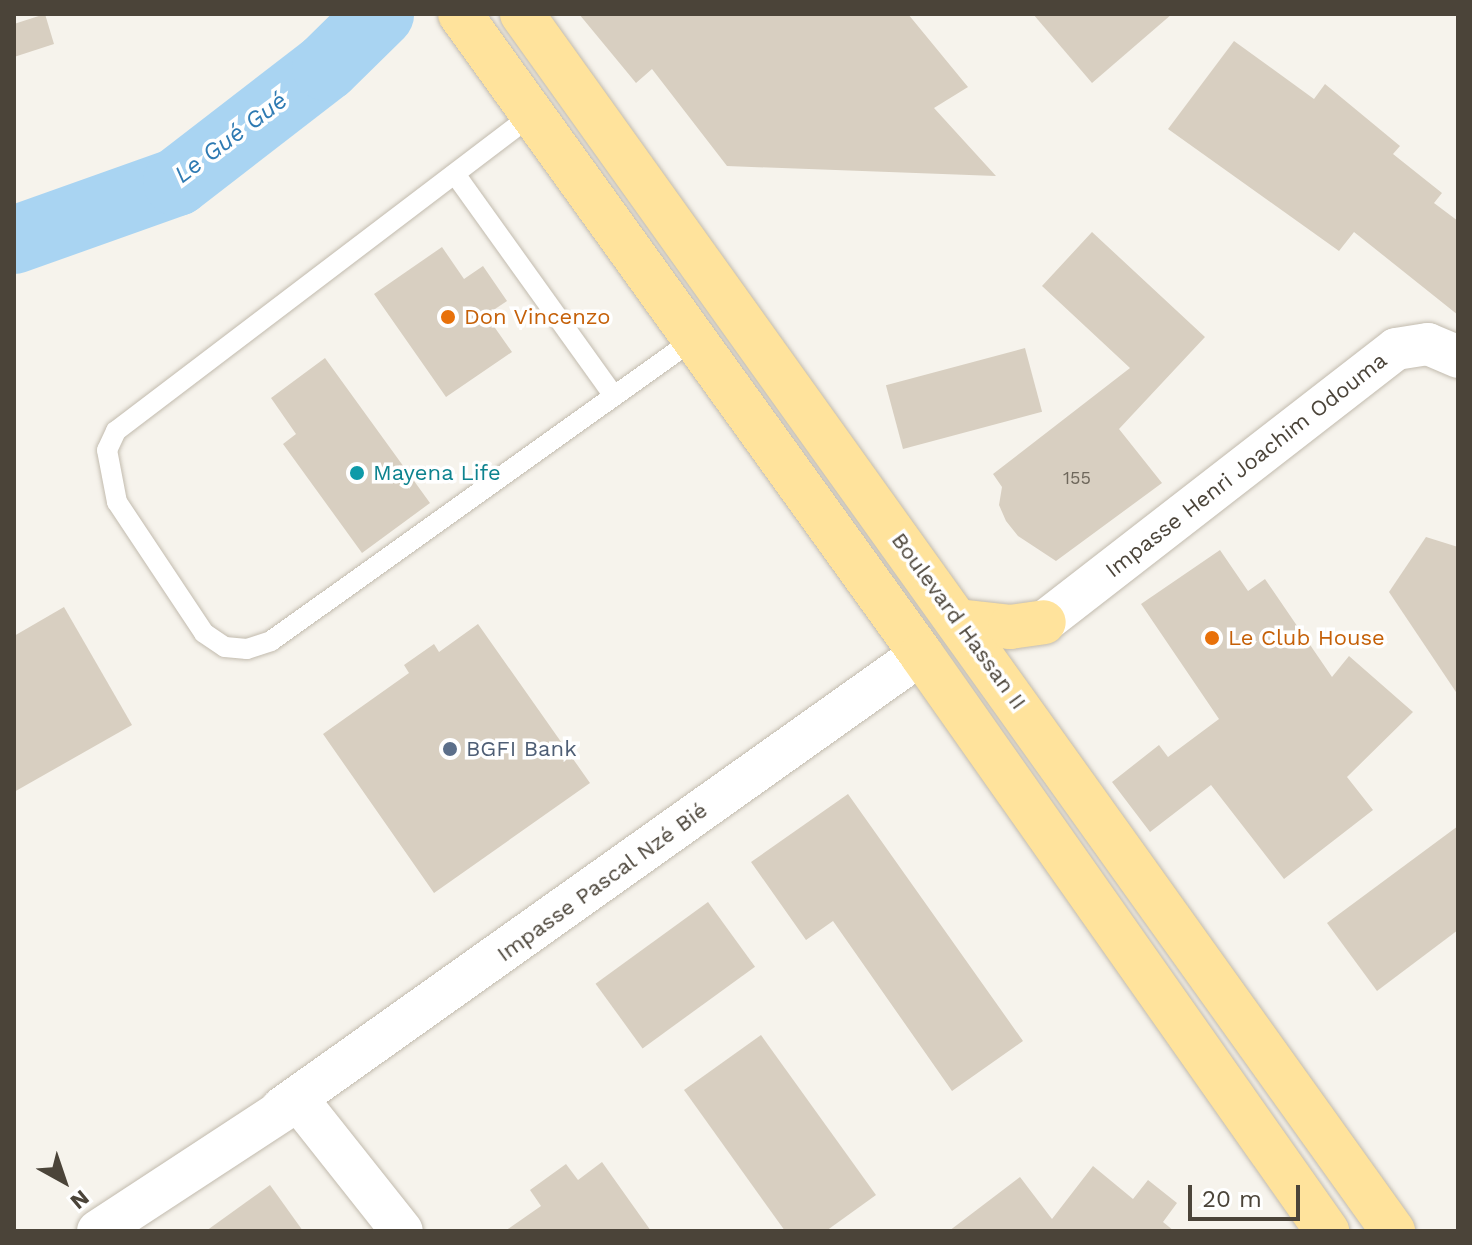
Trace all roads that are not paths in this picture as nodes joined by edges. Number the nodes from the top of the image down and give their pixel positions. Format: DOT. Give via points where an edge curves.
graph roads {
  1 [pos="460,14"];
  2 [pos="522,14"];
  3 [pos="533,114"];
  4 [pos="455,174"];
  5 [pos="694,339"];
  6 [pos="1458,357"];
  7 [pos="613,395"];
  8 [pos="958,621"];
  9 [pos="1044,622"];
  10 [pos="921,654"];
  11 [pos="1016,700"];
  12 [pos="290,1104"];
  13 [pos="1323,1230"];
  14 [pos="98,1231"];
  15 [pos="402,1231"];
  16 [pos="1393,1231"];
  1 -- 3 [label="main road"];
  2 -- 8 [label="main road, Boulevard Hassan II"];
  3 -- 4 [label="lane"];
  3 -- 5 [label="main road"];
  4 -- 7 [label="lane"];
  4 -- 7 [label="lane" via="116,431 107,450 117,502 204,633 225,647 247,649 271,641"];
  5 -- 7 [label="lane"];
  5 -- 10 [label="main road"];
  6 -- 9 [label="street, Impasse Henri Joachim Odouma" via="1428,344 1396,349"];
  8 -- 9 [label="main road" via="1010,627"];
  8 -- 11 [label="main road, Boulevard Hassan II"];
  9 -- 11 [label="main road" via="1025,661"];
  10 -- 12 [label="street, Impasse Pascal Nzé Bié"];
  10 -- 13 [label="main road"];
  11 -- 16 [label="main road, Boulevard Hassan II"];
  12 -- 14 [label="street, Impasse Pascal Nzé Bié"];
  12 -- 15 [label="street"];
}
